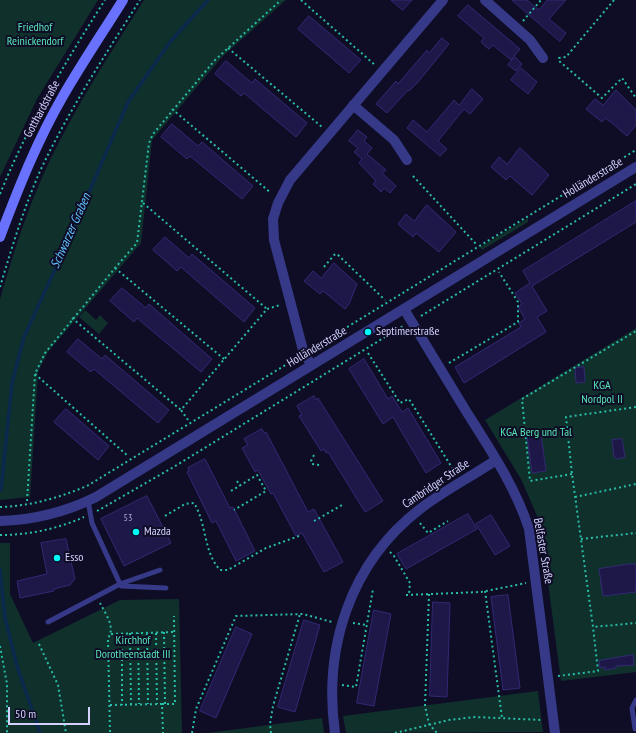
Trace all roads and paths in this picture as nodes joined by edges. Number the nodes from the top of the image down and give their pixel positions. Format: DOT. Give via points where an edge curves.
graph roads {
  1 [pos="105,0"];
  2 [pos="123,0"];
  3 [pos="140,0"];
  4 [pos="281,0"];
  5 [pos="301,0"];
  6 [pos="443,0"];
  7 [pos="486,0"];
  8 [pos="541,0"];
  9 [pos="614,0"];
  10 [pos="517,28"];
  11 [pos="228,48"];
  12 [pos="543,58"];
  13 [pos="376,65"];
  14 [pos="636,98"];
  15 [pos="353,106"];
  16 [pos="172,109"];
  17 [pos="322,128"];
  18 [pos="636,150"];
  19 [pos="407,160"];
  20 [pos="636,167"];
  21 [pos="413,176"];
  22 [pos="636,184"];
  23 [pos="271,193"];
  24 [pos="0,194"];
  25 [pos="143,203"];
  26 [pos="0,237"];
  27 [pos="476,244"];
  28 [pos="324,267"];
  29 [pos="115,268"];
  30 [pos="499,272"];
  31 [pos="0,287"];
  32 [pos="385,300"];
  33 [pos="280,304"];
  34 [pos="404,309"];
  35 [pos="267,310"];
  36 [pos="419,317"];
  37 [pos="72,318"];
  38 [pos="636,331"];
  39 [pos="310,350"];
  40 [pos="368,353"];
  41 [pos="297,358"];
  42 [pos="224,359"];
  43 [pos="448,364"];
  44 [pos="311,365"];
  45 [pos="34,374"];
  46 [pos="636,407"];
  47 [pos="181,410"];
  48 [pos="188,420"];
  49 [pos="314,455"];
  50 [pos="128,456"];
  51 [pos="496,460"];
  52 [pos="320,465"];
  53 [pos="572,474"];
  54 [pos="456,476"];
  55 [pos="237,481"];
  56 [pos="636,484"];
  57 [pos="240,486"];
  58 [pos="231,491"];
  59 [pos="575,497"];
  60 [pos="27,501"];
  61 [pos="88,501"];
  62 [pos="344,504"];
  63 [pos="0,507"];
  64 [pos="234,510"];
  65 [pos="165,516"];
  66 [pos="418,520"];
  67 [pos="0,521"];
  68 [pos="314,521"];
  69 [pos="448,521"];
  70 [pos="636,533"];
  71 [pos="299,536"];
  72 [pos="582,539"];
  73 [pos="389,551"];
  74 [pos="160,570"];
  75 [pos="526,582"];
  76 [pos="120,584"];
  77 [pos="166,588"];
  78 [pos="373,589"];
  79 [pos="486,591"];
  80 [pos="429,594"];
  81 [pos="96,597"];
  82 [pos="300,614"];
  83 [pos="174,616"];
  84 [pos="48,622"];
  85 [pos="334,622"];
  86 [pos="350,622"];
  87 [pos="636,623"];
  88 [pos="367,625"];
  89 [pos="593,628"];
  90 [pos="164,632"];
  91 [pos="174,632"];
  92 [pos="130,633"];
  93 [pos="138,633"];
  94 [pos="147,633"];
  95 [pos="156,633"];
  96 [pos="111,634"];
  97 [pos="122,634"];
  98 [pos="38,644"];
  99 [pos="0,646"];
  100 [pos="557,676"];
  101 [pos="339,684"];
  102 [pos="636,700"];
  103 [pos="122,704"];
  104 [pos="131,704"];
  105 [pos="139,704"];
  106 [pos="148,704"];
  107 [pos="157,704"];
  108 [pos="162,704"];
  109 [pos="165,704"];
  110 [pos="110,705"];
  111 [pos="502,718"];
  112 [pos="544,720"];
  113 [pos="430,724"];
  114 [pos="635,729"];
  115 [pos="7,733"];
  116 [pos="66,733"];
  117 [pos="110,733"];
  118 [pos="163,733"];
  119 [pos="192,733"];
  120 [pos="271,733"];
  121 [pos="335,733"];
  122 [pos="395,733"];
  123 [pos="437,733"];
  124 [pos="555,733"];
  1 -- 24 [label="path" via="56,79 13,162"];
  2 -- 26 [label="main road, Gotthardstraße" via="63,96 39,142"];
  3 -- 31 [label="path" via="94,73 41,170 12,245"];
  4 -- 11 [label="path"];
  5 -- 13 [label="path"];
  6 -- 15 [label="street"];
  7 -- 10 [label="street"];
  8 -- 10 [label="path"];
  9 -- 14 [label="path" via="566,57 559,58 559,61 602,98 622,78"];
  10 -- 12 [label="street"];
  11 -- 16 [label="path" via="214,60"];
  11 -- 17 [label="path"];
  15 -- 19 [label="street" via="394,140"];
  15 -- 44 [label="street" via="290,180 278,203 274,219 274,240 295,324"];
  16 -- 23 [label="path"];
  16 -- 25 [label="path" via="149,143"];
  18 -- 39 [label="path"];
  20 -- 34 [label="street, Holländerstraße"];
  21 -- 27 [label="path"];
  22 -- 36 [label="path"];
  25 -- 29 [label="path" via="137,243"];
  25 -- 35 [label="path"];
  28 -- 32 [label="path" via="337,254"];
  29 -- 37 [label="path"];
  29 -- 42 [label="path"];
  30 -- 43 [label="path" via="518,302 518,322"];
  33 -- 35 [label="path"];
  34 -- 44 [label="street, Holländerstraße"];
  34 -- 51 [label="street, Belfaster Straße"];
  35 -- 42 [label="path"];
  37 -- 45 [label="path" via="45,352"];
  37 -- 47 [label="path"];
  38 -- 53 [label="path" via="522,399 530,481"];
  40 -- 54 [label="path" via="400,403 409,399"];
  41 -- 63 [label="path" via="87,486 38,503"];
  42 -- 47 [label="path"];
  44 -- 61 [label="street, Holländerstraße"];
  45 -- 50 [label="path"];
  45 -- 60 [label="path"];
  46 -- 53 [label="path" via="566,417"];
  47 -- 48 [label="path"];
  49 -- 52 [label="path" via="312,464"];
  51 -- 121 [label="street, Cambridger Straße" via="413,514 384,544 362,576 336,642 331,683"];
  51 -- 124 [label="street, Belfaster Straße" via="514,491 529,529"];
  53 -- 59 [label="path"];
  55 -- 57 [label="path"];
  56 -- 59 [label="path"];
  57 -- 58 [label="path"];
  57 -- 64 [label="path" via="257,475 266,491"];
  59 -- 72 [label="path"];
  61 -- 67 [label="street, Holländerstraße" via="52,514"];
  61 -- 76 [label="lane" via="92,523"];
  62 -- 68 [label="path"];
  65 -- 71 [label="path" via="185,504 194,503 200,513 209,553 220,570 228,570 266,548"];
  66 -- 69 [label="path" via="428,533"];
  70 -- 72 [label="path"];
  72 -- 89 [label="path"];
  73 -- 80 [label="path" via="410,583 408,594"];
  74 -- 76 [label="lane"];
  75 -- 79 [label="path"];
  76 -- 77 [label="lane"];
  76 -- 81 [label="lane"];
  78 -- 88 [label="path"];
  79 -- 80 [label="path"];
  79 -- 111 [label="path"];
  80 -- 113 [label="path" via="425,706"];
  81 -- 84 [label="lane"];
  81 -- 96 [label="path" via="112,627"];
  82 -- 85 [label="path"];
  82 -- 119 [label="path" via="236,616 196,709"];
  82 -- 120 [label="path" via="273,706"];
  83 -- 91 [label="path"];
  86 -- 88 [label="path"];
  87 -- 89 [label="path"];
  88 -- 101 [label="path" via="356,687"];
  89 -- 100 [label="path" via="598,671"];
  90 -- 91 [label="path"];
  90 -- 95 [label="path"];
  90 -- 109 [label="path"];
  91 -- 109 [label="path" via="176,704"];
  92 -- 93 [label="path"];
  92 -- 97 [label="path"];
  92 -- 104 [label="path"];
  93 -- 94 [label="path"];
  93 -- 105 [label="path"];
  94 -- 95 [label="path"];
  94 -- 106 [label="path"];
  95 -- 107 [label="path"];
  96 -- 97 [label="path"];
  96 -- 110 [label="path" via="108,638"];
  97 -- 103 [label="path"];
  98 -- 116 [label="path" via="58,686"];
  99 -- 115 [label="path" via="7,684"];
  102 -- 114 [label="lane" via="632,708"];
  103 -- 104 [label="path"];
  103 -- 110 [label="path"];
  104 -- 105 [label="path"];
  105 -- 106 [label="path"];
  106 -- 107 [label="path"];
  107 -- 108 [label="path"];
  108 -- 109 [label="path"];
  108 -- 118 [label="path"];
  110 -- 117 [label="path"];
  111 -- 112 [label="path"];
  111 -- 113 [label="path" via="475,717"];
  113 -- 122 [label="path"];
  113 -- 123 [label="path"];
}
